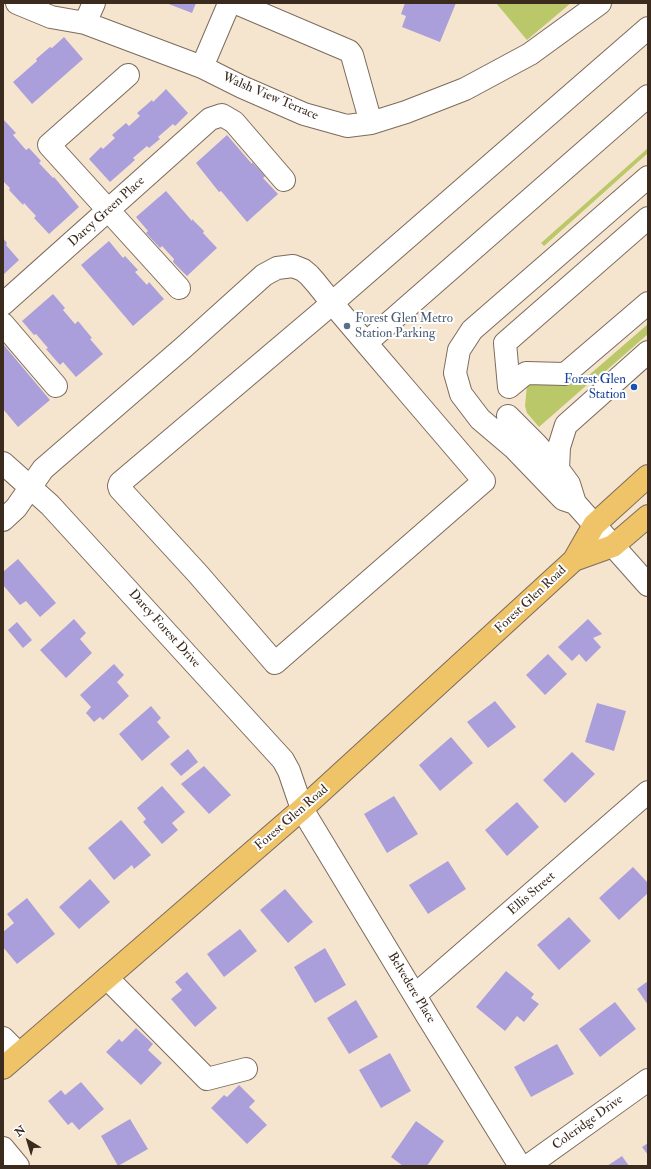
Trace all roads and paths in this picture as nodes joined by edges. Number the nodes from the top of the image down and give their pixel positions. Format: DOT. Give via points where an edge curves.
graph roads {
  1 [pos="17,3"];
  2 [pos="94,3"];
  3 [pos="600,3"];
  4 [pos="86,23"];
  5 [pos="648,28"];
  6 [pos="202,67"];
  7 [pos="128,75"];
  8 [pos="648,96"];
  9 [pos="371,123"];
  10 [pos="648,177"];
  11 [pos="284,180"];
  12 [pos="108,210"];
  13 [pos="648,218"];
  14 [pos="179,288"];
  15 [pos="332,303"];
  16 [pos="648,303"];
  17 [pos="3,304"];
  18 [pos="3,324"];
  19 [pos="366,343"];
  20 [pos="648,352"];
  21 [pos="56,386"];
  22 [pos="509,387"];
  23 [pos="508,416"];
  24 [pos="513,447"];
  25 [pos="3,463"];
  26 [pos="558,469"];
  27 [pos="648,476"];
  28 [pos="30,487"];
  29 [pos="575,503"];
  30 [pos="648,516"];
  31 [pos="3,520"];
  32 [pos="594,525"];
  33 [pos="613,546"];
  34 [pos="574,560"];
  35 [pos="648,585"];
  36 [pos="648,792"];
  37 [pos="302,810"];
  38 [pos="107,978"];
  39 [pos="415,995"];
  40 [pos="3,1038"];
  41 [pos="11,1061"];
  42 [pos="246,1069"];
  43 [pos="648,1080"];
  44 [pos="3,1148"];
  45 [pos="18,1166"];
  46 [pos="520,1166"];
  47 [pos="528,1166"];
  1 -- 4 [label="street, Walsh View Terrace" via="51,17"];
  2 -- 4 [label="street"];
  3 -- 9 [label="street, Walsh View Terrace" via="530,54 465,89"];
  4 -- 6 [label="street, Walsh View Terrace"];
  5 -- 15 [label="street"];
  6 -- 9 [label="street, Walsh View Terrace" via="304,114 347,126"];
  6 -- 9 [label="street" via="228,6 236,3 349,51"];
  7 -- 12 [label="street" via="49,145"];
  8 -- 19 [label="street"];
  10 -- 24 [label="street" via="472,330 459,350 455,373 461,394 480,419"];
  11 -- 12 [label="street, Darcy Green Place" via="234,122 222,115 210,119"];
  12 -- 14 [label="street"];
  12 -- 17 [label="street, Darcy Green Place"];
  13 -- 22 [label="street" via="505,343"];
  15 -- 19 [label="street"];
  15 -- 19 [label="street" via="119,486 275,663 484,481"];
  15 -- 28 [label="street" via="303,270 293,266 278,268 264,275 43,469"];
  16 -- 22 [label="street" via="565,374 526,373"];
  18 -- 21 [label="street"];
  20 -- 26 [label="street" via="566,425 559,447"];
  22 -- 23 [label="street"];
  23 -- 24 [label="street"];
  23 -- 26 [label="street"];
  24 -- 29 [label="street" via="563,499"];
  25 -- 28 [label="street, Darcy Forest Drive"];
  26 -- 29 [label="street" via="569,484"];
  27 -- 32 [label="main road, Forest Glen Road"];
  28 -- 31 [label="street" via="16,508"];
  28 -- 37 [label="street, Darcy Forest Drive" via="50,505 283,760"];
  29 -- 32 [label="street"];
  30 -- 33 [label="main road, Forest Glen Road"];
  32 -- 33 [label="street"];
  32 -- 34 [label="main road, Forest Glen Road"];
  33 -- 34 [label="main road, Forest Glen Road"];
  33 -- 35 [label="street"];
  34 -- 37 [label="main road, Forest Glen Road"];
  36 -- 39 [label="street, Ellis Street"];
  37 -- 38 [label="main road, Forest Glen Road"];
  37 -- 39 [label="street, Belvedere Place"];
  38 -- 41 [label="main road, Forest Glen Road"];
  38 -- 42 [label="street" via="208,1079"];
  39 -- 46 [label="street, Belvedere Place"];
  40 -- 41 [label="street"];
  43 -- 47 [label="street, Coleridge Drive"];
  44 -- 45 [label="street"];
}
